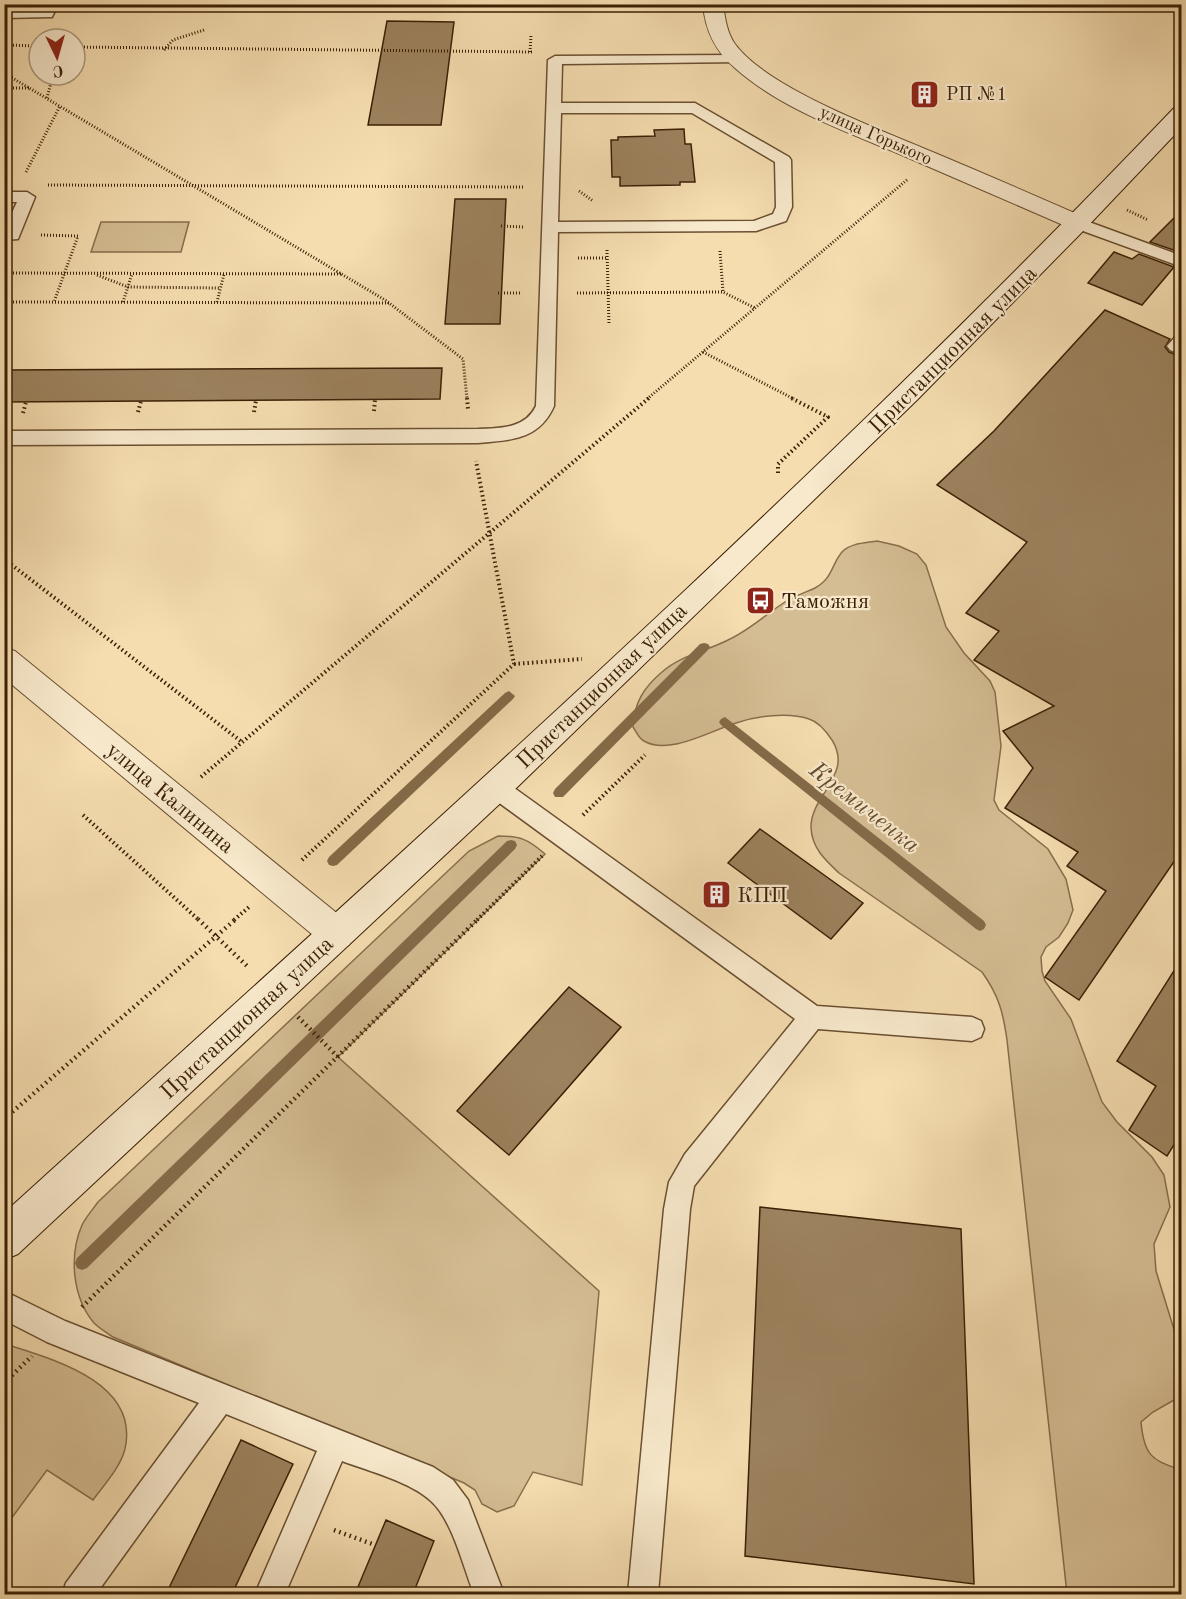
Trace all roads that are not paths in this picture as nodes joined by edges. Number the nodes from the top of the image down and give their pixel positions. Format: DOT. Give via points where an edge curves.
graph roads {
  1 [pos="51,4"];
  2 [pos="713,4"];
  3 [pos="4,14"];
  4 [pos="738,59"];
  5 [pos="554,108"];
  6 [pos="1182,113"];
  7 [pos="4,197"];
  8 [pos="1078,223"];
  9 [pos="541,227"];
  10 [pos="8,235"];
  11 [pos="1182,262"];
  12 [pos="1182,340"];
  13 [pos="1182,349"];
  14 [pos="4,438"];
  15 [pos="4,660"];
  16 [pos="495,787"];
  17 [pos="337,934"];
  18 [pos="812,1017"];
  19 [pos="972,1029"];
  20 [pos="4,1240"];
  21 [pos="4,1305"];
  22 [pos="221,1397"];
  23 [pos="335,1443"];
  24 [pos="77,1594"];
  25 [pos="270,1594"];
  26 [pos="489,1594"];
  27 [pos="644,1594"];
  1 -- 3 [label="lane" via="47,14"];
  2 -- 4 [label="main road, улица Горького" via="718,32"];
  4 -- 5 [label="lane" via="555,60"];
  4 -- 8 [label="main road, улица Горького" via="782,90 828,114"];
  5 -- 9 [label="lane" via="551,187"];
  5 -- 9 [label="lane" via="695,108 783,160 784,207 780,217 756,226"];
  6 -- 8 [label="main road, Пристанционная улица"];
  7 -- 10 [label="lane" via="27,197"];
  8 -- 11 [label="lane"];
  8 -- 16 [label="main road, Пристанционная улица" via="909,394"];
  9 -- 14 [label="lane" via="539,293 545,406 542,418 532,427 478,436"];
  12 -- 13 [label="lane" via="1176,346"];
  15 -- 17 [label="main road, улица Калинина"];
  16 -- 17 [label="main road, Пристанционная улица"];
  16 -- 18 [label="lane"];
  17 -- 20 [label="main road, Пристанционная улица"];
  18 -- 19 [label="lane"];
  18 -- 27 [label="lane" via="682,1182"];
  21 -- 22 [label="lane" via="57,1332"];
  22 -- 23 [label="lane"];
  22 -- 24 [label="lane"];
  23 -- 25 [label="lane"];
  23 -- 26 [label="lane" via="422,1478 442,1491 457,1511"];
}
